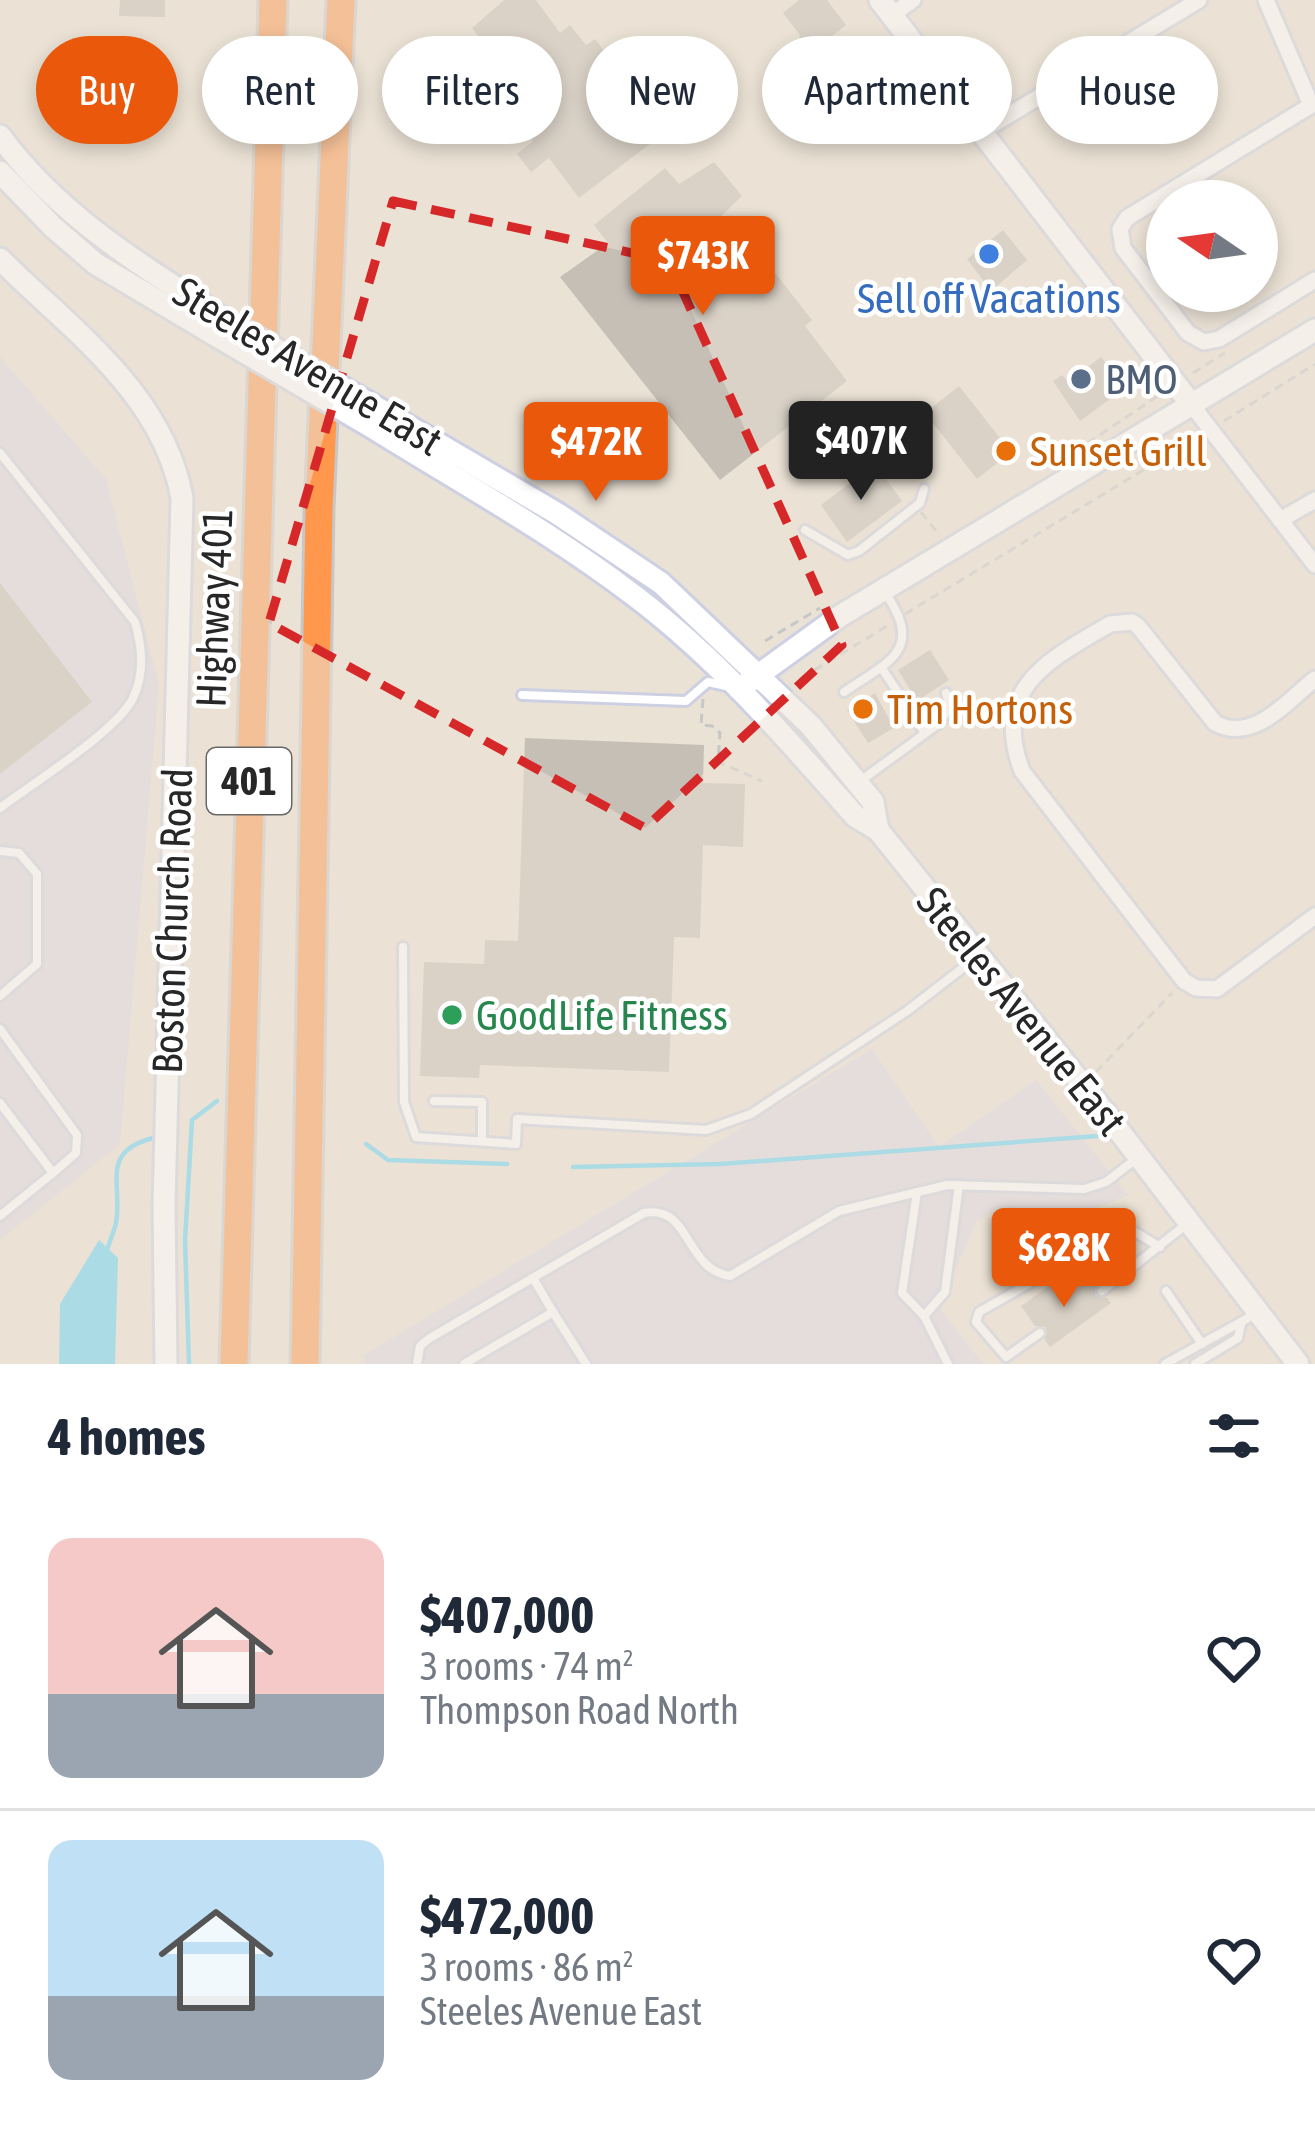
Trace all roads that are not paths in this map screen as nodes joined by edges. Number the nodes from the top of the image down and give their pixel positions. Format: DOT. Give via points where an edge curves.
graph roads {
  1 [pos="273,0"];
  2 [pos="340,0"];
  3 [pos="913,0"];
  4 [pos="1199,0"];
  5 [pos="1266,0"];
  6 [pos="886,8"];
  7 [pos="907,36"];
  8 [pos="1313,104"];
  9 [pos="1012,113"];
  10 [pos="0,136"];
  11 [pos="990,144"];
  12 [pos="0,172"];
  13 [pos="0,259"];
  14 [pos="1315,280"];
  15 [pos="223,329"];
  16 [pos="1315,330"];
  17 [pos="1191,404"];
  18 [pos="377,419"];
  19 [pos="0,454"];
  20 [pos="923,489"];
  21 [pos="1315,500"];
  22 [pos="1280,520"];
  23 [pos="805,530"];
  24 [pos="1315,565"];
  25 [pos="883,590"];
  26 [pos="881,668"];
  27 [pos="758,673"];
  28 [pos="1315,680"];
  29 [pos="739,689"];
  30 [pos="844,692"];
  31 [pos="946,693"];
  32 [pos="522,695"];
  33 [pos="925,733"];
  34 [pos="857,783"];
  35 [pos="0,808"];
  36 [pos="878,830"];
  37 [pos="0,851"];
  38 [pos="1315,916"];
  39 [pos="403,947"];
  40 [pos="978,957"];
  41 [pos="0,996"];
  42 [pos="0,1029"];
  43 [pos="434,1101"];
  44 [pos="0,1103"];
  45 [pos="482,1142"];
  46 [pos="1138,1157"];
  47 [pos="53,1173"];
  48 [pos="959,1185"];
  49 [pos="916,1192"];
  50 [pos="0,1216"];
  51 [pos="1189,1222"];
  52 [pos="1160,1247"];
  53 [pos="533,1278"];
  54 [pos="1102,1291"];
  55 [pos="1166,1291"];
  56 [pos="553,1312"];
  57 [pos="924,1316"];
  58 [pos="1250,1317"];
  59 [pos="1040,1333"];
  60 [pos="1202,1344"];
  61 [pos="166,1364"];
  62 [pos="234,1364"];
  63 [pos="304,1364"];
  64 [pos="417,1364"];
  65 [pos="464,1364"];
  66 [pos="586,1364"];
  67 [pos="949,1364"];
  68 [pos="1165,1364"];
  69 [pos="1195,1364"];
  70 [pos="1298,1364"];
  1 -- 62 [label="highway, Highway 401 / 401"];
  2 -- 63 [label="highway, 401" via="319,509"];
  3 -- 6 [label="street"];
  4 -- 9 [label="street"];
  5 -- 8 [label="street"];
  6 -- 7 [label="main road"];
  8 -- 14 [label="street" via="1126,218 1120,238 1195,340 1219,339"];
  10 -- 15 [label="main road, Steeles Avenue East" via="96,236"];
  11 -- 17 [label="main road"];
  12 -- 15 [label="main road, Steeles Avenue East" via="96,264"];
  13 -- 61 [label="main road, Boston Church Road" via="124,379 164,438 182,498"];
  15 -- 18 [label="main road, Steeles Avenue East, bridge"];
  16 -- 17 [label="main road"];
  17 -- 22 [label="street"];
  17 -- 25 [label="main road"];
  18 -- 27 [label="main road, Steeles Avenue East" via="558,514 661,583"];
  18 -- 29 [label="main road, Steeles Avenue East" via="636,596"];
  19 -- 35 [label="lane" via="135,622 142,648 133,700 116,720"];
  20 -- 23 [label="lane" via="916,506 859,551 848,554"];
  21 -- 22 [label="street"];
  22 -- 24 [label="street"];
  25 -- 26 [label="lane" via="905,637"];
  25 -- 27 [label="main road"];
  26 -- 30 [label="lane"];
  26 -- 33 [label="lane"];
  27 -- 29 [label="main road"];
  27 -- 34 [label="main road, Steeles Avenue East"];
  28 -- 38 [label="street" via="1263,721 1232,730 1216,722 1138,626 1110,624 1042,666 1022,689 1012,745 1022,771 1196,988 1217,989"];
  29 -- 32 [label="lane" via="708,682 686,701"];
  29 -- 36 [label="main road, Steeles Avenue East"];
  31 -- 33 [label="lane" via="946,715"];
  33 -- 34 [label="lane"];
  34 -- 36 [label="main road, Steeles Avenue East" via="873,802"];
  36 -- 40 [label="main road, Steeles Avenue East"];
  37 -- 41 [label="lane" via="19,853 37,874 37,964"];
  39 -- 45 [label="lane" via="410,1126 416,1137"];
  40 -- 45 [label="lane" via="751,1114 706,1130 517,1119 516,1144"];
  40 -- 46 [label="main road, Steeles Avenue East"];
  42 -- 47 [label="lane" via="77,1136 76,1153"];
  43 -- 45 [label="lane" via="482,1102"];
  44 -- 47 [label="lane"];
  46 -- 48 [label="lane" via="1084,1189"];
  46 -- 51 [label="main road, Steeles Avenue East"];
  47 -- 50 [label="lane"];
  48 -- 49 [label="lane"];
  48 -- 57 [label="lane" via="945,1292"];
  49 -- 53 [label="lane" via="839,1211 730,1276 702,1264 674,1218 659,1210"];
  49 -- 57 [label="lane" via="902,1293"];
  51 -- 52 [label="lane"];
  51 -- 58 [label="main road, Steeles Avenue East"];
  52 -- 54 [label="lane"];
  52 -- 59 [label="lane" via="1135,1232 1064,1275 1044,1275 979,1312 976,1322 1006,1357"];
  53 -- 56 [label="lane"];
  53 -- 64 [label="lane" via="420,1346"];
  55 -- 60 [label="lane"];
  56 -- 65 [label="lane"];
  56 -- 66 [label="lane"];
  57 -- 67 [label="lane"];
  58 -- 60 [label="lane"];
  58 -- 69 [label="lane" via="1238,1338"];
  58 -- 70 [label="main road, Steeles Avenue East"];
  60 -- 68 [label="lane"];
}
